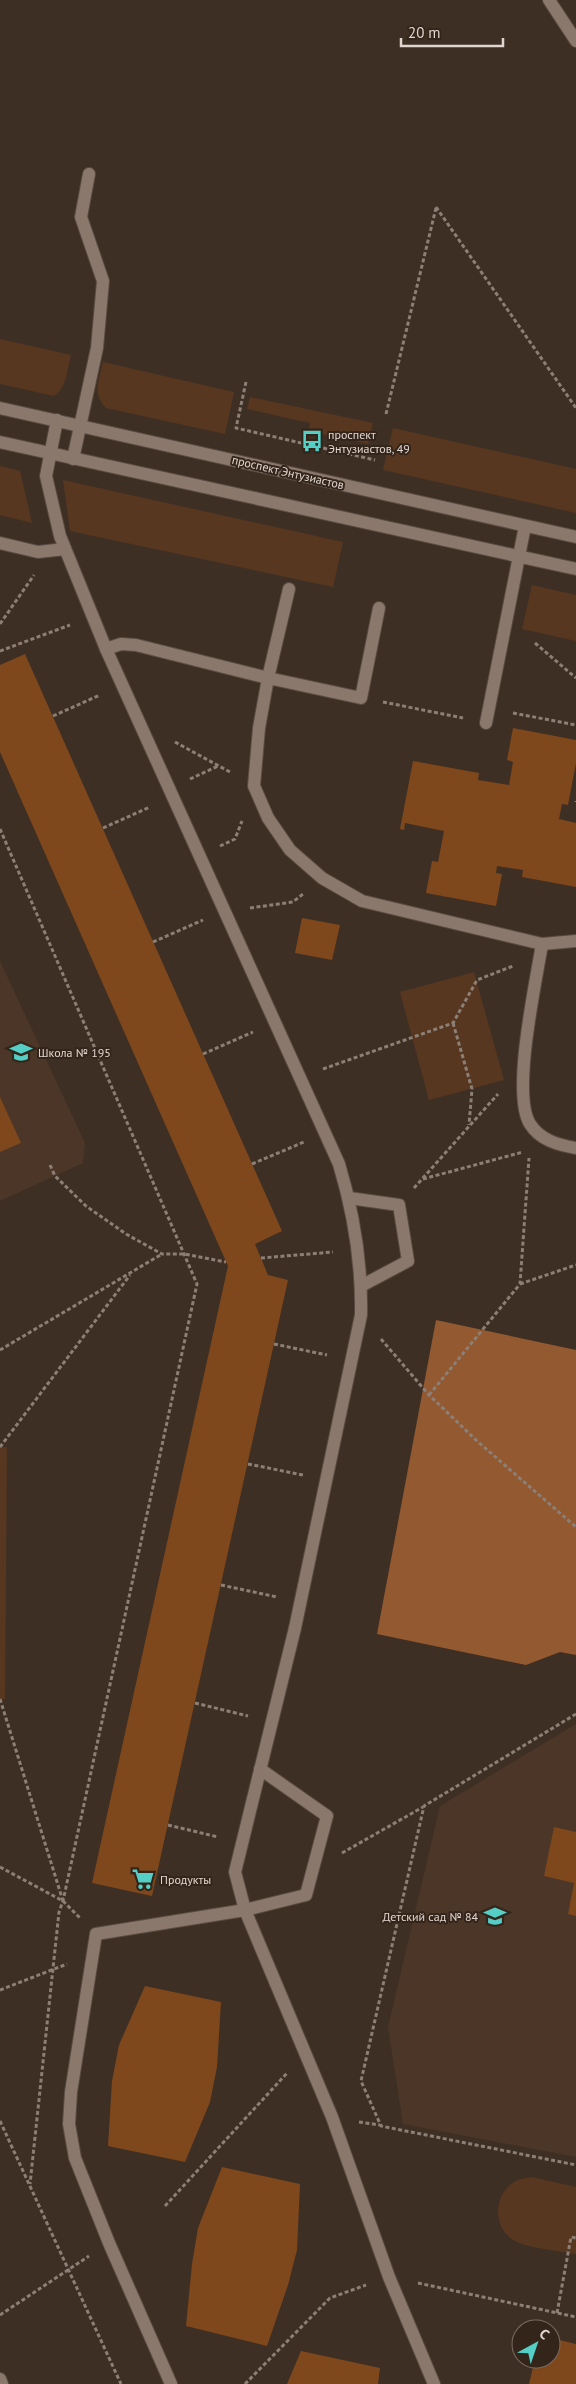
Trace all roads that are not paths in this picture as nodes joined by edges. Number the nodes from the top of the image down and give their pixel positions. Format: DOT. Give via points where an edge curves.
graph roads {
  1 [pos="549,0"];
  2 [pos="576,41"];
  3 [pos="90,174"];
  4 [pos="0,408"];
  5 [pos="57,420"];
  6 [pos="80,426"];
  7 [pos="0,442"];
  8 [pos="50,453"];
  9 [pos="73,459"];
  10 [pos="525,526"];
  11 [pos="576,537"];
  12 [pos="0,543"];
  13 [pos="65,549"];
  14 [pos="520,556"];
  15 [pos="576,569"];
  16 [pos="289,589"];
  17 [pos="379,608"];
  18 [pos="106,650"];
  19 [pos="268,678"];
  20 [pos="486,723"];
  21 [pos="576,941"];
  22 [pos="541,949"];
  23 [pos="576,1148"];
  24 [pos="349,1198"];
  25 [pos="361,1286"];
  26 [pos="260,1769"];
  27 [pos="245,1910"];
  28 [pos="0,2379"];
  29 [pos="2,2384"];
  30 [pos="171,2384"];
  31 [pos="434,2384"];
  1 -- 2 [label="street"];
  3 -- 6 [label="street" via="81,217 103,281 97,348"];
  4 -- 5 [label="street, проспект Энтузиастов"];
  5 -- 6 [label="street, проспект Энтузиастов"];
  5 -- 8 [label="street"];
  6 -- 9 [label="street"];
  6 -- 10 [label="street, проспект Энтузиастов"];
  7 -- 8 [label="street"];
  8 -- 9 [label="street"];
  8 -- 13 [label="street" via="46,476"];
  9 -- 14 [label="street"];
  10 -- 11 [label="street, проспект Энтузиастов"];
  10 -- 14 [label="street"];
  12 -- 13 [label="street" via="38,552"];
  13 -- 18 [label="street"];
  14 -- 15 [label="street"];
  14 -- 20 [label="street"];
  16 -- 19 [label="street"];
  17 -- 19 [label="street" via="361,698"];
  18 -- 19 [label="street" via="121,644 136,645"];
  18 -- 24 [label="street" via="326,1132"];
  19 -- 22 [label="street" via="254,786 268,818 290,850 322,878 362,900"];
  21 -- 22 [label="street"];
  22 -- 23 [label="street" via="524,1066 523,1106 530,1124 544,1138"];
  24 -- 25 [label="street" via="359,1249"];
  24 -- 25 [label="street" via="399,1205 408,1261"];
  25 -- 26 [label="street" via="361,1315 300,1602"];
  26 -- 27 [label="street" via="235,1872"];
  26 -- 27 [label="street" via="327,1816 306,1895"];
  27 -- 30 [label="street" via="96,1934 70,2092 69,2124 75,2158"];
  27 -- 31 [label="street" via="332,2117 389,2277"];
  28 -- 29 [label="street"];
}
